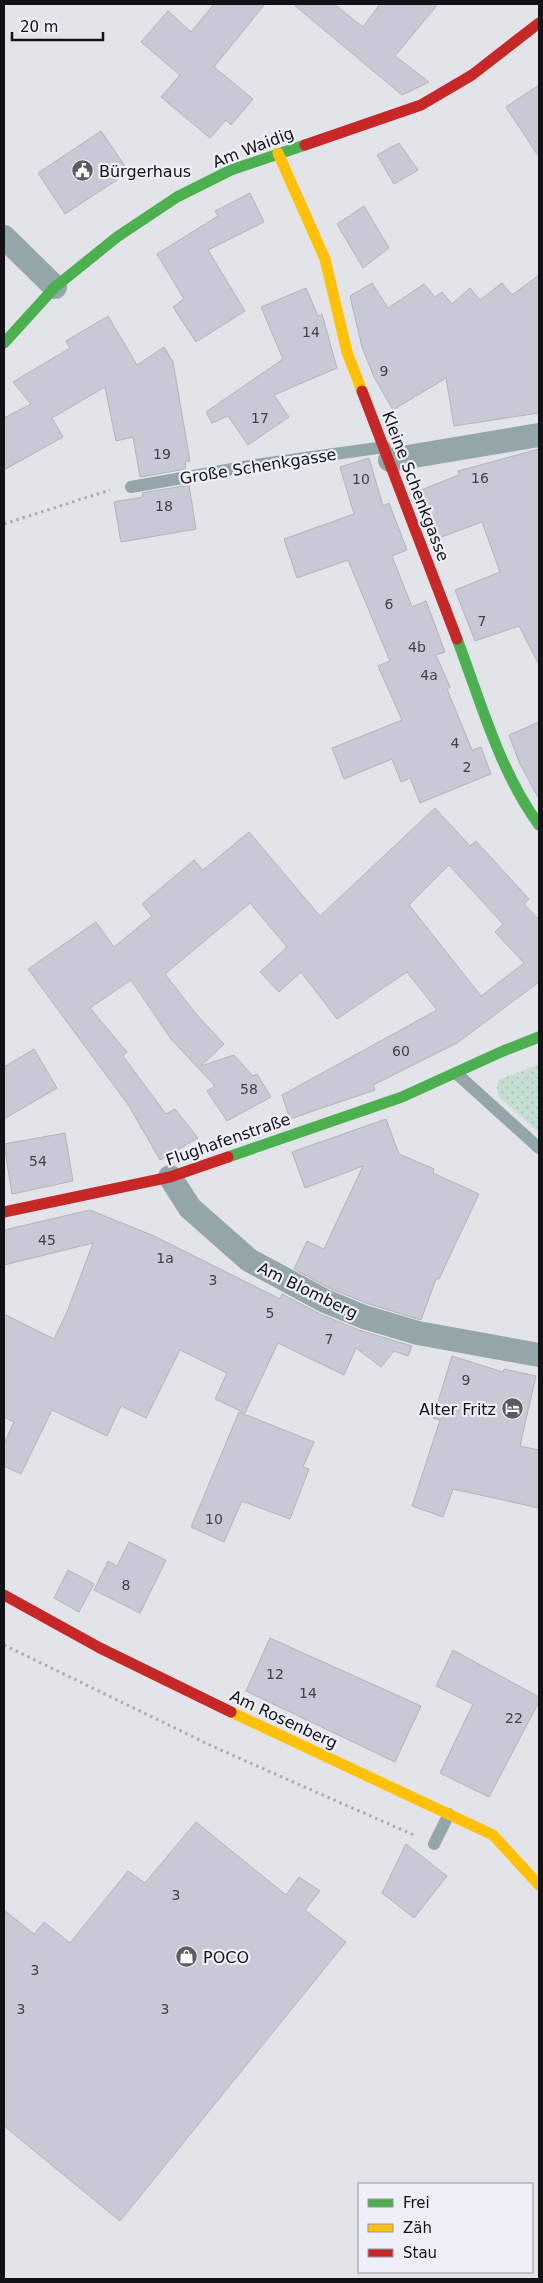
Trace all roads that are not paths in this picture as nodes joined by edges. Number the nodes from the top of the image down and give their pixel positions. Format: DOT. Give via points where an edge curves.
graph roads {
  1 [pos="539,23"];
  2 [pos="278,153"];
  3 [pos="4,237"];
  4 [pos="55,287"];
  5 [pos="4,343"];
  6 [pos="539,435"];
  7 [pos="388,454"];
  8 [pos="131,487"];
  9 [pos="539,825"];
  10 [pos="539,1036"];
  11 [pos="456,1073"];
  12 [pos="539,1148"];
  13 [pos="170,1177"];
  14 [pos="4,1212"];
  15 [pos="539,1355"];
  16 [pos="4,1595"];
  17 [pos="449,1814"];
  18 [pos="434,1844"];
  19 [pos="539,1885"];
  1 -- 2 [label="street, Am Waidig" via="472,75 421,105"];
  2 -- 4 [label="street, Am Waidig" via="231,170 177,198 117,237"];
  2 -- 7 [label="street, Kleine Schenkgasse" via="325,259 347,352"];
  3 -- 4 [label="street"];
  4 -- 5 [label="street, Am Waidig"];
  6 -- 7 [label="street, Große Schenkgasse"];
  7 -- 8 [label="lane, Große Schenkgasse" via="255,466"];
  7 -- 9 [label="street, Kleine Schenkgasse" via="506,770"];
  10 -- 11 [label="street, Flughafenstraße"];
  11 -- 12 [label="lane"];
  11 -- 13 [label="street, Flughafenstraße" via="402,1097"];
  13 -- 14 [label="street, Flughafenstraße"];
  13 -- 15 [label="street, Am Blomberg" via="190,1208 249,1260 325,1301 418,1333"];
  16 -- 17 [label="street, Am Rosenberg" via="100,1648"];
  17 -- 18 [label="lane"];
  17 -- 19 [label="street, Am Rosenberg" via="493,1835"];
}
